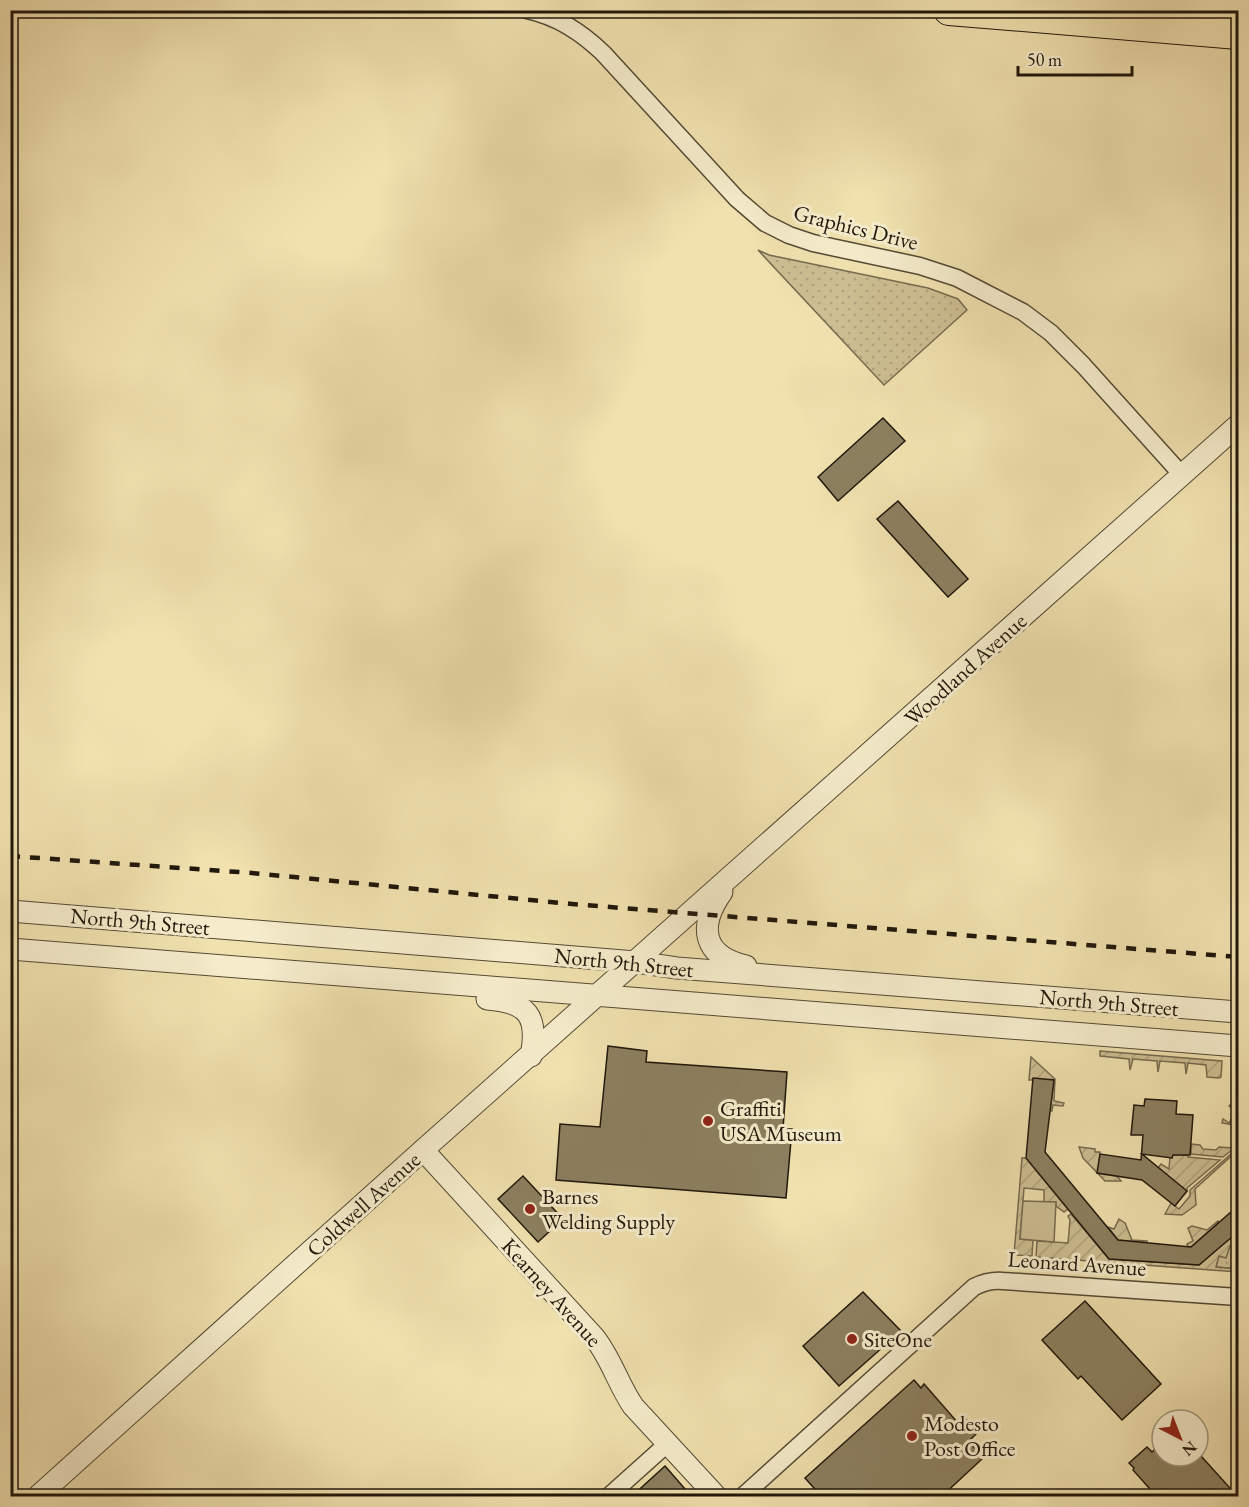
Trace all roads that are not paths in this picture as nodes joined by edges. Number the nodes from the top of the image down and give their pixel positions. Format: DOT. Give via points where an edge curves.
graph roads {
  1 [pos="527,10"];
  2 [pos="949,10"];
  3 [pos="1239,34"];
  4 [pos="1239,425"];
  5 [pos="1182,475"];
  6 [pos="730,878"];
  7 [pos="10,911"];
  8 [pos="690,913"];
  9 [pos="10,949"];
  10 [pos="636,962"];
  11 [pos="822,979"];
  12 [pos="409,980"];
  13 [pos="600,994"];
  14 [pos="1239,1012"];
  15 [pos="1239,1046"];
  16 [pos="531,1056"];
  17 [pos="423,1150"];
  18 [pos="1239,1297"];
  19 [pos="667,1444"];
  20 [pos="38,1497"];
  21 [pos="609,1497"];
  22 [pos="716,1497"];
  23 [pos="743,1497"];
  1 -- 5 [label="street, Graphics Drive" via="562,22 603,53 737,199 765,223 813,243 957,278 1023,312 1083,365"];
  2 -- 3 [label="highway"];
  4 -- 5 [label="street, Woodland Avenue"];
  5 -- 6 [label="street, Woodland Avenue"];
  6 -- 8 [label="street, Woodland Avenue"];
  6 -- 11 [label="street" via="709,915 707,937 715,951 724,959 745,966 817,974"];
  7 -- 10 [label="street, North 9th Street"];
  8 -- 10 [label="street, Coldwell Avenue"];
  9 -- 12 [label="street, North 9th Street"];
  10 -- 11 [label="street, North 9th Street"];
  10 -- 13 [label="street, Coldwell Avenue"];
  11 -- 14 [label="street, North 9th Street"];
  12 -- 13 [label="street, North 9th Street"];
  12 -- 16 [label="street" via="428,993 517,1004 533,1028"];
  13 -- 15 [label="street, North 9th Street"];
  13 -- 16 [label="street, Coldwell Avenue"];
  16 -- 17 [label="street, Coldwell Avenue"];
  17 -- 19 [label="street, Kearney Avenue" via="594,1337 626,1396"];
  17 -- 20 [label="street, Coldwell Avenue"];
  18 -- 23 [label="street, Leonard Avenue" via="993,1280 981,1284"];
  19 -- 21 [label="street"];
  19 -- 22 [label="street, Kearney Avenue"];
}
